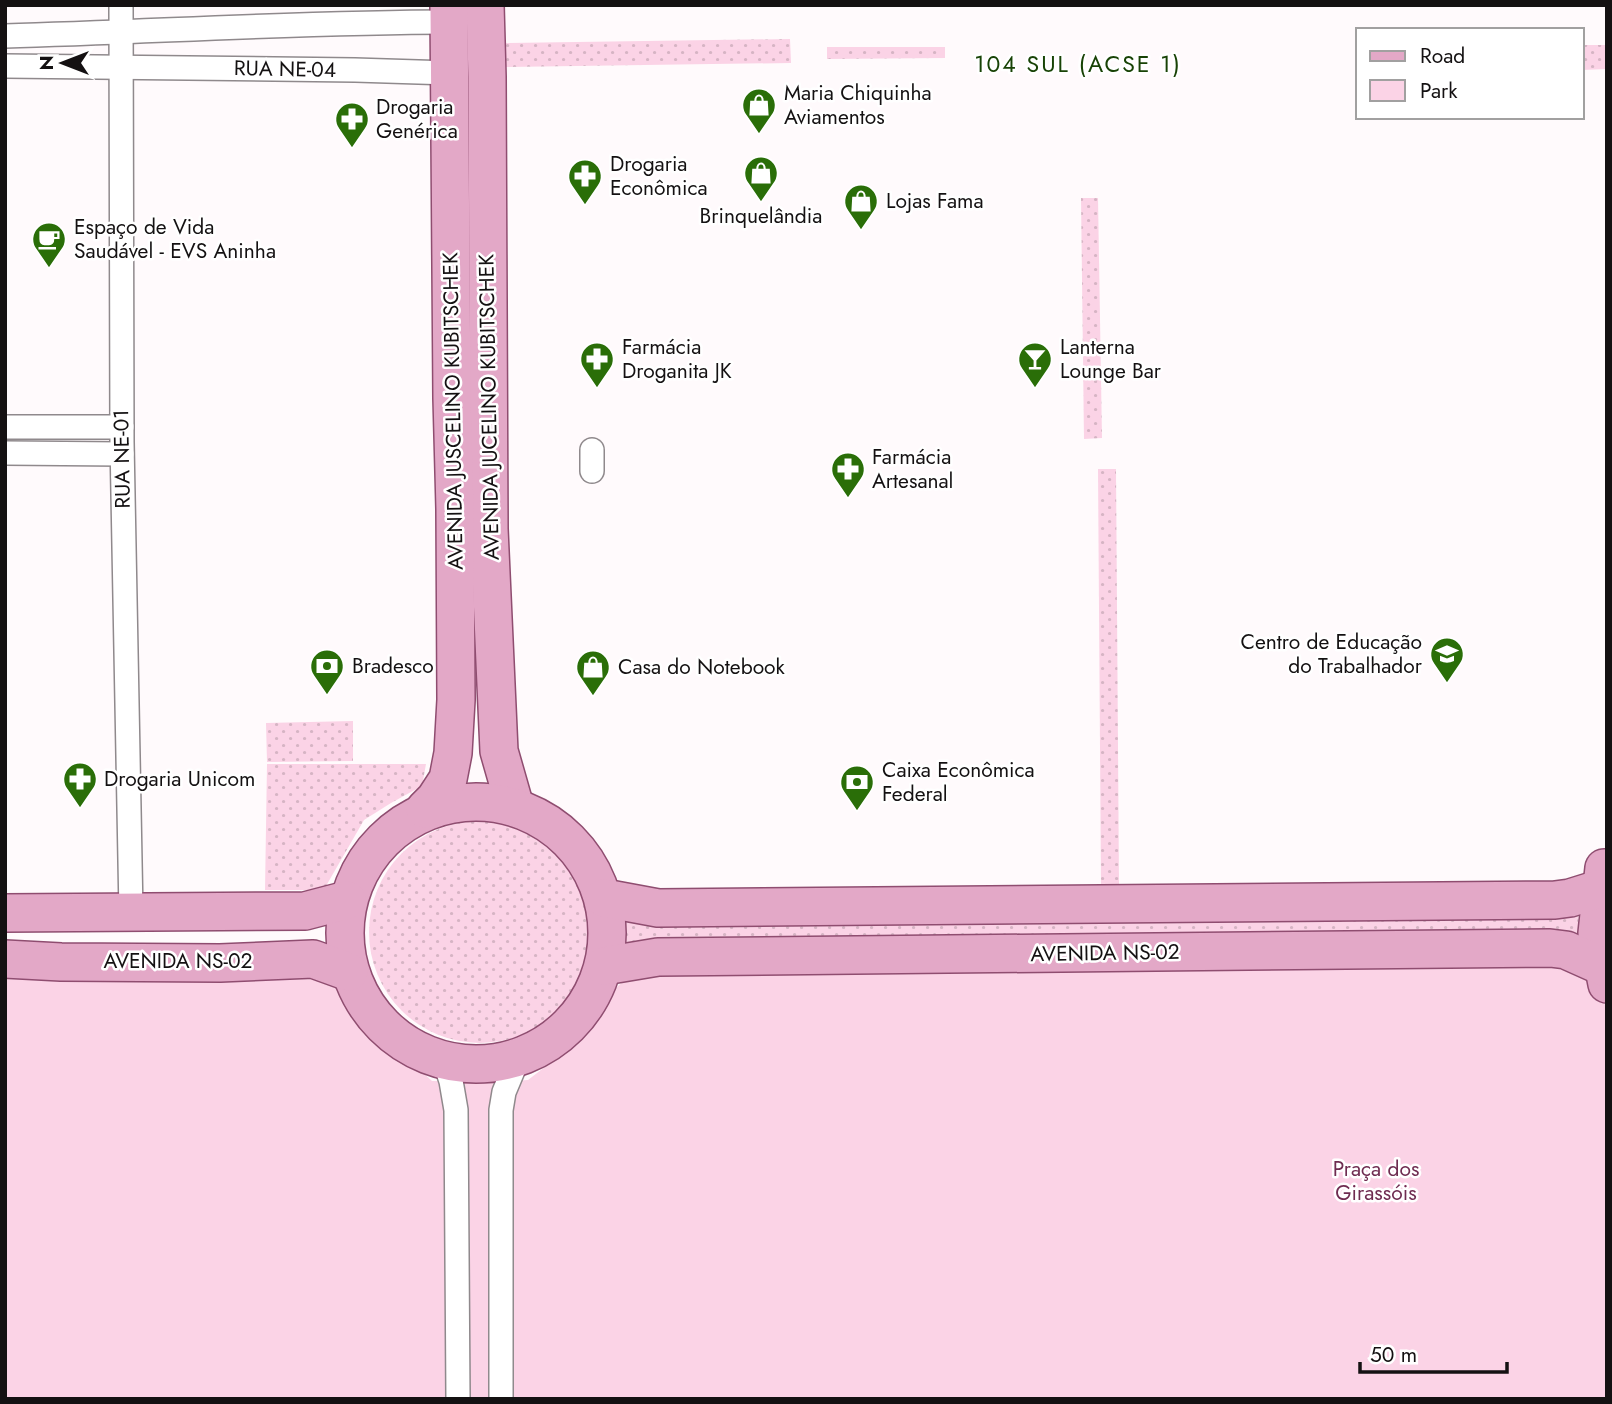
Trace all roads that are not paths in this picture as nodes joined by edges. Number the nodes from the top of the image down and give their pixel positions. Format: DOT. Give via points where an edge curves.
graph roads {
  1 [pos="121,5"];
  2 [pos="485,5"];
  3 [pos="450,14"];
  4 [pos="121,32"];
  5 [pos="5,36"];
  6 [pos="5,66"];
  7 [pos="120,67"];
  8 [pos="450,73"];
  9 [pos="5,427"];
  10 [pos="121,427"];
  11 [pos="5,453"];
  12 [pos="122,454"];
  13 [pos="515,807"];
  14 [pos="425,809"];
  15 [pos="1604,876"];
  16 [pos="604,898"];
  17 [pos="347,900"];
  18 [pos="5,913"];
  19 [pos="131,913"];
  20 [pos="5,959"];
  21 [pos="604,965"];
  22 [pos="349,972"];
  23 [pos="1605,976"];
  24 [pos="444,1060"];
  25 [pos="517,1061"];
  26 [pos="458,1399"];
  27 [pos="501,1399"];
  1 -- 4 [label="street, RUA NE-01"];
  2 -- 13 [label="main road, AVENIDA JUCELINO KUBITSCHEK" via="489,540 499,751"];
  3 -- 4 [label="street, RUA NE-04" via="356,23"];
  3 -- 8 [label="main road, AVENIDA JUSCELINO KUBITSCHEK"];
  4 -- 5 [label="street, RUA NE-04"];
  4 -- 7 [label="street, RUA NE-01"];
  6 -- 7 [label="street, RUA NE-04"];
  7 -- 8 [label="street, RUA NE-04"];
  7 -- 10 [label="street, RUA NE-01"];
  8 -- 14 [label="main road, AVENIDA JUSCELINO KUBITSCHEK" via="456,700 448,779"];
  9 -- 10 [label="street"];
  10 -- 12 [label="street, RUA NE-01"];
  11 -- 12 [label="street"];
  12 -- 19 [label="street, RUA NE-01"];
  13 -- 14 [label="main road" via="471,802"];
  13 -- 16 [label="main road" via="562,832 588,861"];
  14 -- 17 [label="main road" via="378,846 359,872"];
  15 -- 16 [label="main road" via="1570,898 1514,901 658,908"];
  15 -- 23 [label="main road" via="1597,933"];
  16 -- 21 [label="main road"];
  17 -- 19 [label="main road" via="306,911"];
  17 -- 22 [label="main road" via="343,942"];
  18 -- 19 [label="main road"];
  20 -- 22 [label="main road, AVENIDA NS-02" via="220,963 313,959"];
  21 -- 23 [label="main road, AVENIDA NS-02" via="657,957 1550,948 1566,950"];
  21 -- 25 [label="main road" via="591,1001 571,1026 542,1049"];
  22 -- 24 [label="main road" via="358,993 394,1035"];
  24 -- 25 [label="main road" via="479,1065"];
  24 -- 26 [label="street" via="456,1110"];
  25 -- 27 [label="street" via="501,1105"];
}
